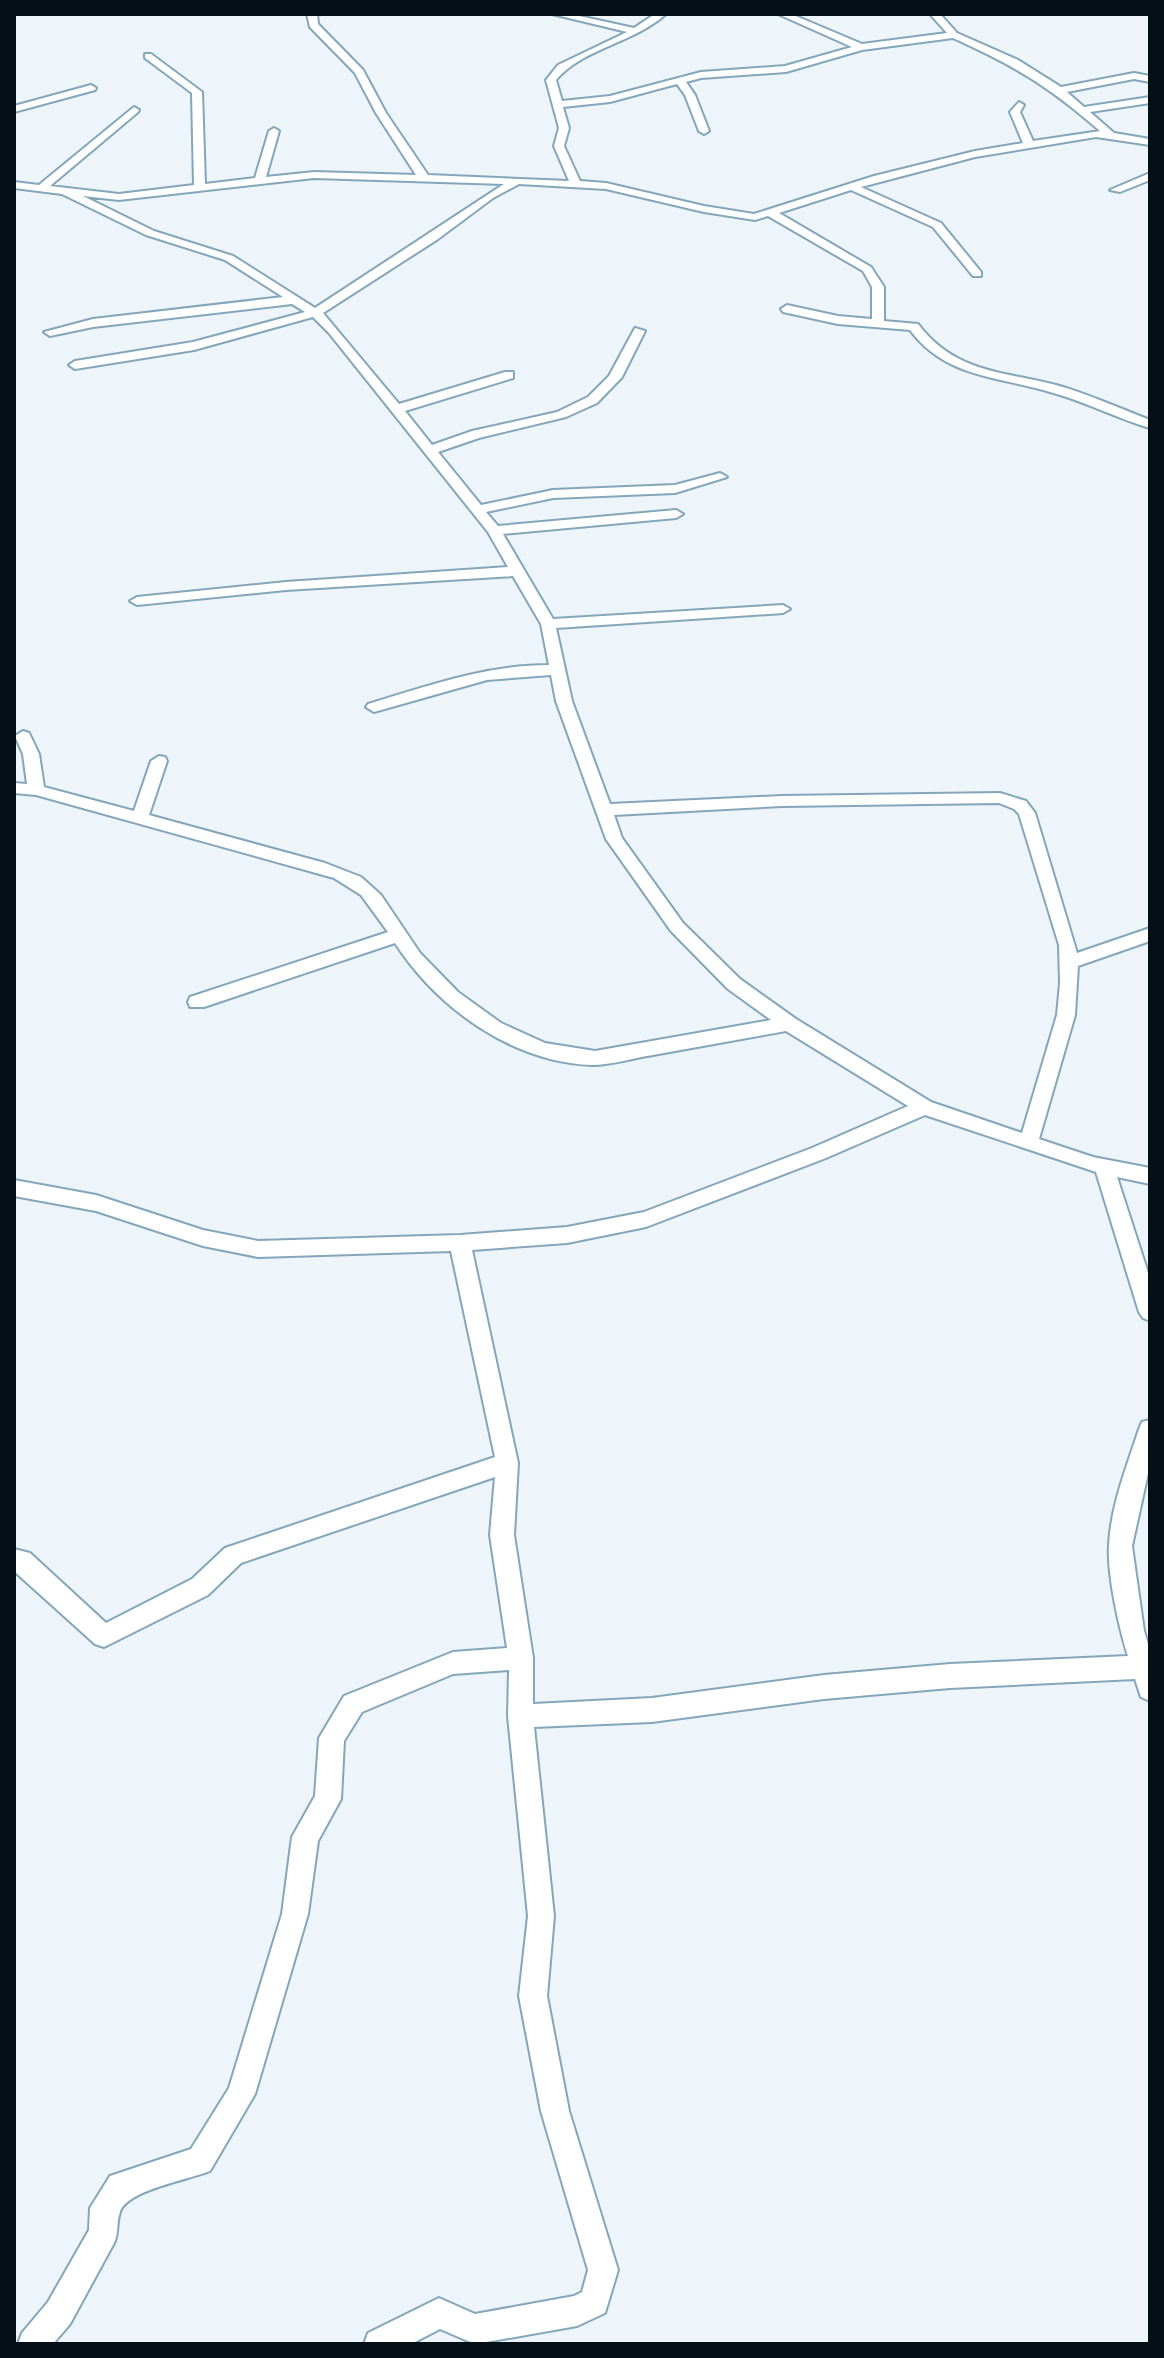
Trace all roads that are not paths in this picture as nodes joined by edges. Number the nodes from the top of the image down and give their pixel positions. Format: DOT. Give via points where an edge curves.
graph roads {
  1 [pos="312,14"];
  2 [pos="557,14"];
  3 [pos="661,14"];
  4 [pos="783,14"];
  5 [pos="935,14"];
  6 [pos="636,31"];
  7 [pos="954,35"];
  8 [pos="861,47"];
  9 [pos="148,56"];
  10 [pos="1150,79"];
  11 [pos="679,80"];
  12 [pos="91,88"];
  13 [pos="1059,90"];
  14 [pos="1150,100"];
  15 [pos="559,104"];
  16 [pos="1019,105"];
  17 [pos="14,109"];
  18 [pos="134,110"];
  19 [pos="1082,110"];
  20 [pos="274,131"];
  21 [pos="704,131"];
  22 [pos="1150,133"];
  23 [pos="1109,134"];
  24 [pos="1126,137"];
  25 [pos="1150,142"];
  26 [pos="1029,144"];
  27 [pos="1150,176"];
  28 [pos="424,178"];
  29 [pos="260,180"];
  30 [pos="517,181"];
  31 [pos="576,184"];
  32 [pos="14,185"];
  33 [pos="853,187"];
  34 [pos="41,188"];
  35 [pos="200,190"];
  36 [pos="1116,190"];
  37 [pos="66,192"];
  38 [pos="772,214"];
  39 [pos="977,274"];
  40 [pos="292,300"];
  41 [pos="787,309"];
  42 [pos="315,313"];
  43 [pos="878,323"];
  44 [pos="639,331"];
  45 [pos="50,332"];
  46 [pos="75,365"];
  47 [pos="509,375"];
  48 [pos="397,409"];
  49 [pos="1150,424"];
  50 [pos="430,450"];
  51 [pos="720,477"];
  52 [pos="478,510"];
  53 [pos="676,514"];
  54 [pos="494,531"];
  55 [pos="517,571"];
  56 [pos="137,601"];
  57 [pos="783,609"];
  58 [pos="548,624"];
  59 [pos="558,670"];
  60 [pos="374,707"];
  61 [pos="23,736"];
  62 [pos="159,761"];
  63 [pos="14,788"];
  64 [pos="36,790"];
  65 [pos="605,810"];
  66 [pos="140,818"];
  67 [pos="1150,934"];
  68 [pos="399,935"];
  69 [pos="1068,963"];
  70 [pos="197,1002"];
  71 [pos="789,1024"];
  72 [pos="924,1107"];
  73 [pos="1028,1144"];
  74 [pos="1104,1166"];
  75 [pos="1150,1176"];
  76 [pos="14,1188"];
  77 [pos="460,1243"];
  78 [pos="1150,1312"];
  79 [pos="1150,1429"];
  80 [pos="507,1463"];
  81 [pos="14,1560"];
  82 [pos="521,1658"];
  83 [pos="1147,1678"];
  84 [pos="520,1716"];
  85 [pos="33,2344"];
  86 [pos="379,2344"];
  1 -- 28 [label="street" via="313,25 359,72"];
  2 -- 6 [label="street"];
  3 -- 6 [label="street"];
  4 -- 8 [label="street"];
  5 -- 7 [label="street"];
  6 -- 15 [label="street" via="562,67 551,80"];
  7 -- 8 [label="street"];
  7 -- 13 [label="street" via="1015,62"];
  8 -- 11 [label="street" via="786,69"];
  9 -- 35 [label="street" via="197,92"];
  10 -- 13 [label="street" via="1134,76"];
  11 -- 15 [label="street" via="610,99"];
  11 -- 21 [label="street"];
  12 -- 17 [label="street"];
  13 -- 19 [label="street"];
  14 -- 19 [label="street"];
  15 -- 31 [label="street" via="564,128 559,146"];
  16 -- 26 [label="street" via="1015,112"];
  18 -- 34 [label="street"];
  19 -- 23 [label="street"];
  20 -- 29 [label="street"];
  22 -- 24 [label="street"];
  23 -- 24 [label="street"];
  23 -- 26 [label="street"];
  24 -- 25 [label="street"];
  26 -- 33 [label="street"];
  27 -- 36 [label="street"];
  28 -- 29 [label="street" via="314,175"];
  28 -- 30 [label="street"];
  29 -- 35 [label="street"];
  30 -- 31 [label="street"];
  30 -- 42 [label="street"];
  31 -- 38 [label="street" via="732,215"];
  32 -- 34 [label="street"];
  33 -- 38 [label="street"];
  33 -- 39 [label="street" via="937,225"];
  34 -- 37 [label="street"];
  35 -- 37 [label="street" via="128,197"];
  37 -- 40 [label="street" via="150,233 229,258"];
  38 -- 43 [label="street" via="875,277"];
  40 -- 42 [label="street"];
  40 -- 45 [label="street"];
  41 -- 43 [label="street"];
  42 -- 46 [label="street" via="194,346"];
  42 -- 48 [label="street"];
  43 -- 49 [label="street" via="914,327 929,347 963,367 1055,389"];
  44 -- 50 [label="street" via="603,392 536,421"];
  47 -- 48 [label="street"];
  48 -- 50 [label="street"];
  50 -- 52 [label="street"];
  51 -- 52 [label="street" via="675,489 582,499 553,494"];
  52 -- 54 [label="street"];
  53 -- 54 [label="street"];
  54 -- 55 [label="street"];
  55 -- 56 [label="street"];
  55 -- 58 [label="street"];
  57 -- 58 [label="street"];
  58 -- 59 [label="street"];
  59 -- 60 [label="street" via="513,669"];
  59 -- 65 [label="street" via="564,701"];
  61 -- 64 [label="street"];
  62 -- 66 [label="street"];
  63 -- 64 [label="street"];
  64 -- 66 [label="street"];
  65 -- 69 [label="street" via="891,798 1012,800 1027,813 1068,945"];
  65 -- 71 [label="street" via="614,839 677,927 734,984"];
  66 -- 68 [label="street" via="349,878 367,891"];
  67 -- 69 [label="street"];
  68 -- 70 [label="street"];
  68 -- 71 [label="street" via="447,993 491,1028 564,1057 595,1058"];
  69 -- 73 [label="street" via="1066,1015"];
  71 -- 72 [label="street"];
  72 -- 73 [label="street"];
  72 -- 77 [label="street" via="646,1219 579,1233"];
  73 -- 74 [label="street"];
  74 -- 75 [label="street"];
  74 -- 78 [label="street"];
  76 -- 77 [label="street" via="96,1203 203,1238 258,1249"];
  77 -- 80 [label="street"];
  79 -- 83 [label="street" via="1120,1546 1132,1631"];
  80 -- 81 [label="street" via="233,1555 200,1587 104,1636 22,1560"];
  80 -- 82 [label="street" via="502,1535"];
  82 -- 84 [label="street"];
  82 -- 85 [label="street" via="453,1663 353,1704 332,1738 328,1799 305,1837 295,1914 241,2094 200,2161 120,2186 105,2208 104,2233 59,2313"];
  83 -- 84 [label="street" via="950,1676 652,1710"];
  84 -- 86 [label="street" via="541,1916 533,1996 555,2111 603,2270 594,2302 577,2311 474,2329 439,2313"];
}
